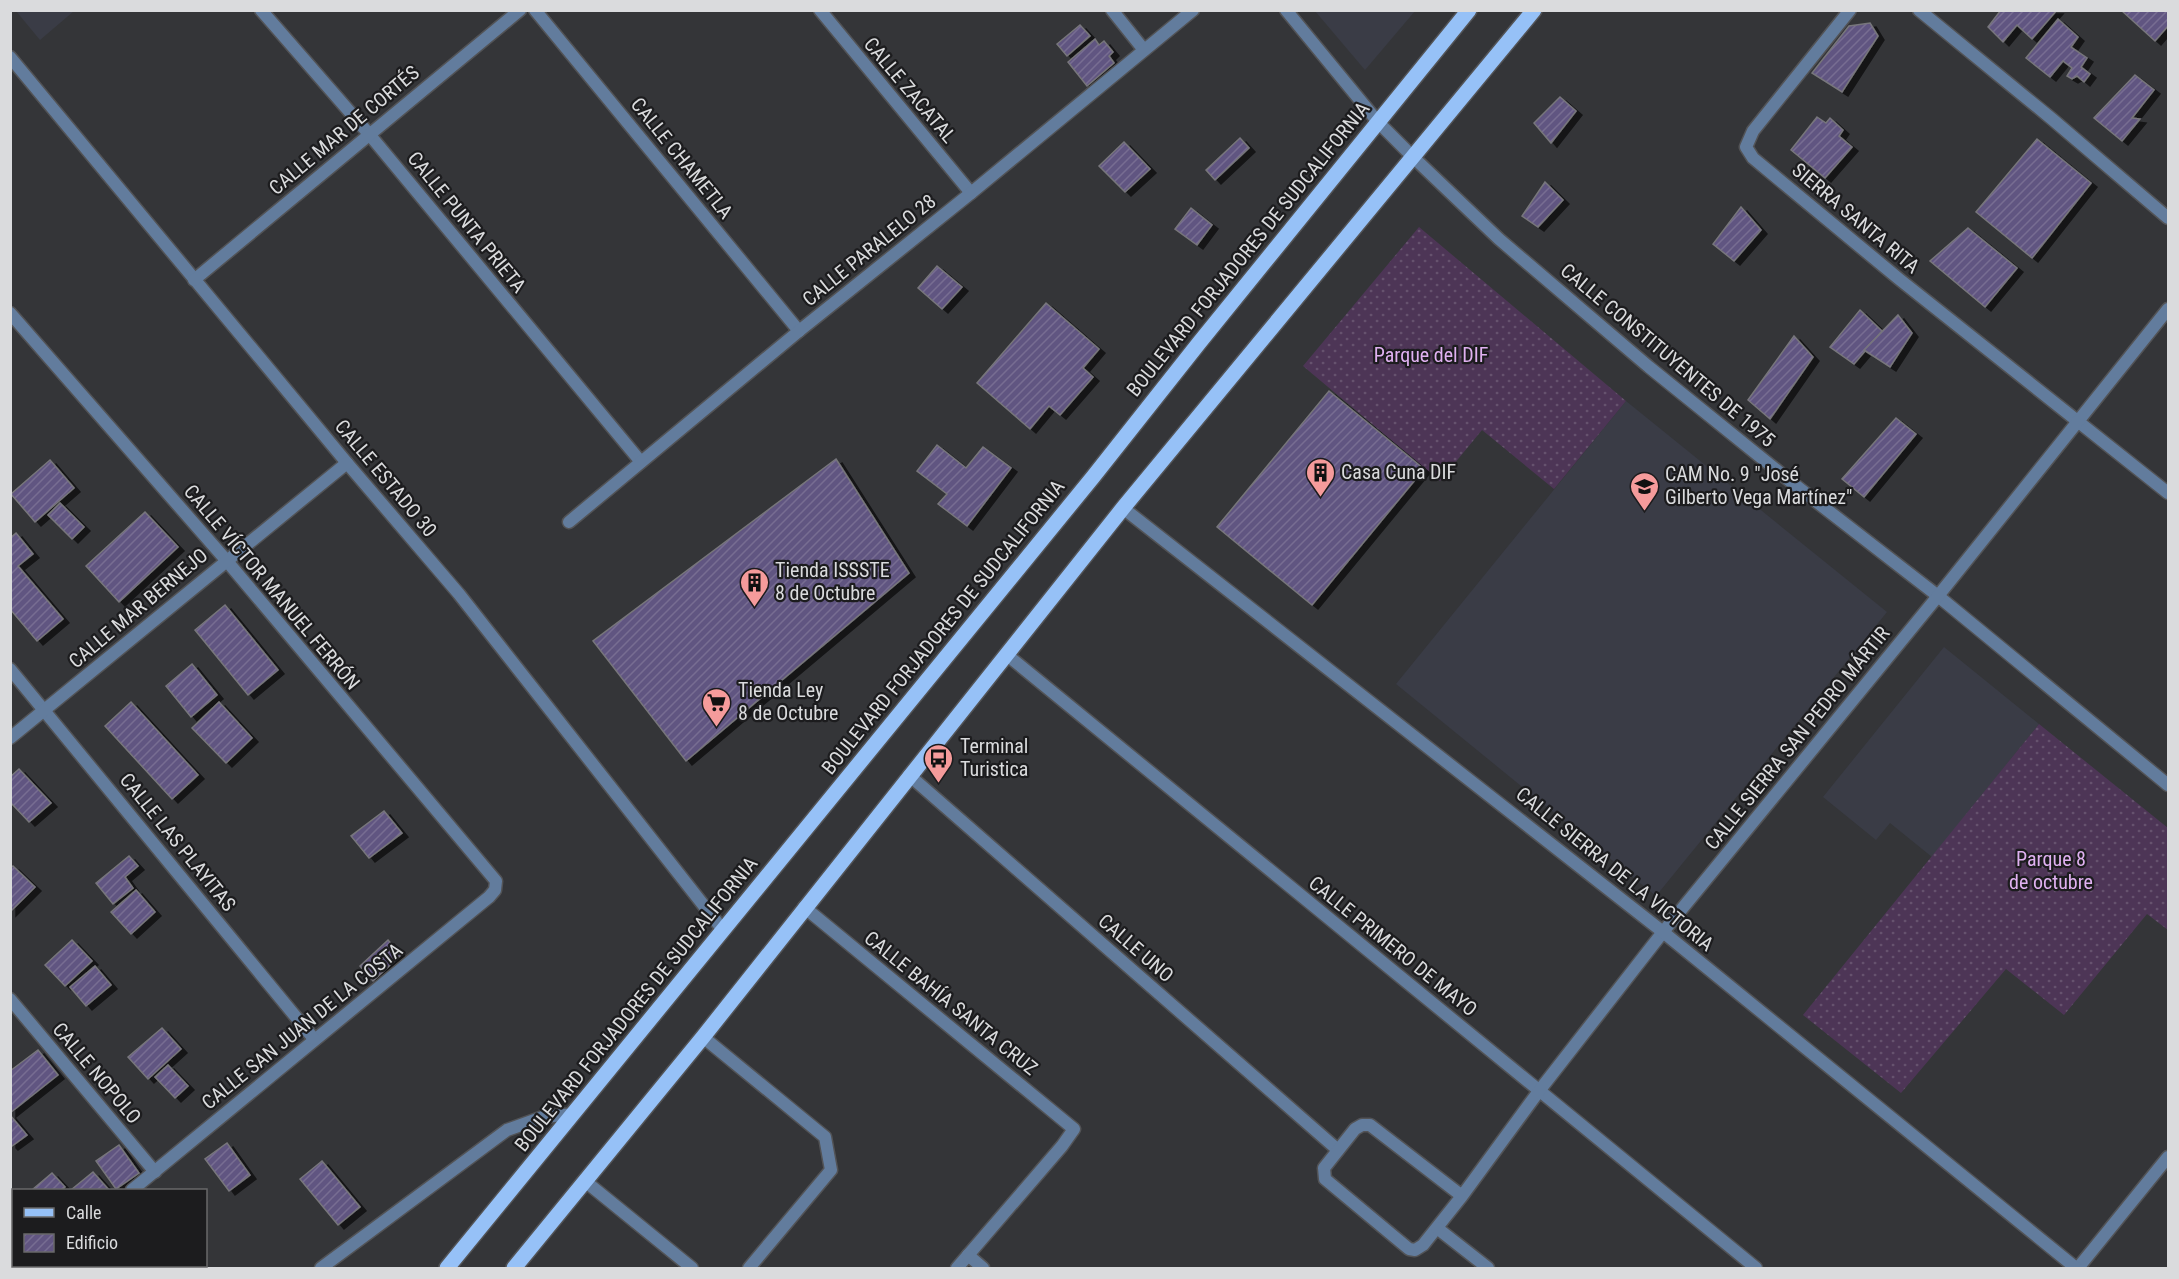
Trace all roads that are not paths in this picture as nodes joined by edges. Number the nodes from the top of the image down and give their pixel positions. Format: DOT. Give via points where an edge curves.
graph roads {
  1 [pos="261,10"];
  2 [pos="520,10"];
  3 [pos="535,10"];
  4 [pos="820,10"];
  5 [pos="1112,10"];
  6 [pos="1193,10"];
  7 [pos="1286,10"];
  8 [pos="1469,10"];
  9 [pos="1534,10"];
  10 [pos="1850,10"];
  11 [pos="1919,10"];
  12 [pos="1144,50"];
  13 [pos="10,57"];
  14 [pos="1378,122"];
  15 [pos="369,134"];
  16 [pos="1412,156"];
  17 [pos="971,194"];
  18 [pos="2169,218"];
  19 [pos="194,280"];
  20 [pos="2169,309"];
  21 [pos="10,313"];
  22 [pos="799,331"];
  23 [pos="2080,421"];
  24 [pos="641,462"];
  25 [pos="347,463"];
  26 [pos="2169,493"];
  27 [pos="1123,508"];
  28 [pos="569,522"];
  29 [pos="226,560"];
  30 [pos="1938,596"];
  31 [pos="1006,654"];
  32 [pos="10,669"];
  33 [pos="45,711"];
  34 [pos="10,738"];
  35 [pos="909,775"];
  36 [pos="2169,784"];
  37 [pos="495,890"];
  38 [pos="804,907"];
  39 [pos="723,930"];
  40 [pos="1663,932"];
  41 [pos="10,999"];
  42 [pos="703,1036"];
  43 [pos="314,1040"];
  44 [pos="1539,1090"];
  45 [pos="574,1114"];
  46 [pos="1338,1150"];
  47 [pos="2169,1157"];
  48 [pos="155,1172"];
  49 [pos="585,1180"];
  50 [pos="134,1189"];
  51 [pos="1462,1196"];
  52 [pos="1437,1228"];
  53 [pos="968,1255"];
  54 [pos="321,1269"];
  55 [pos="447,1269"];
  56 [pos="514,1269"];
  57 [pos="692,1269"];
  58 [pos="749,1269"];
  59 [pos="957,1269"];
  60 [pos="983,1269"];
  61 [pos="1488,1269"];
  62 [pos="1756,1269"];
  63 [pos="2077,1269"];
  1 -- 15 [label="street, CALLE PUNTA PRIETA"];
  2 -- 15 [label="street, CALLE MAR DE CORTÉS"];
  3 -- 22 [label="street, CALLE CHAMETLA"];
  4 -- 17 [label="street, CALLE ZACATAL"];
  5 -- 12 [label="street"];
  6 -- 12 [label="street, CALLE PARALELO 28"];
  7 -- 14 [label="street"];
  8 -- 14 [label="main road, BOULEVARD FORJADORES DE SUDCALIFORNIA"];
  9 -- 16 [label="main road"];
  10 -- 23 [label="street, SIERRA SANTA RITA" via="1753,131 1746,147 1753,158 1890,271"];
  11 -- 18 [label="street"];
  12 -- 17 [label="street, CALLE PARALELO 28"];
  13 -- 19 [label="street, CALLE ESTADO 30"];
  14 -- 16 [label="street, CALLE CONSTITUYENTES DE 1975"];
  14 -- 39 [label="main road, BOULEVARD FORJADORES DE SUDCALIFORNIA"];
  15 -- 19 [label="street, CALLE MAR DE CORTÉS"];
  15 -- 24 [label="street, CALLE PUNTA PRIETA"];
  16 -- 27 [label="main road"];
  16 -- 30 [label="street, CALLE CONSTITUYENTES DE 1975" via="1499,239 1649,367"];
  17 -- 22 [label="street, CALLE PARALELO 28"];
  19 -- 25 [label="street, CALLE ESTADO 30"];
  20 -- 23 [label="street, CALLE SIERRA SAN PEDRO MÁRTIR"];
  21 -- 29 [label="street, CALLE VÍCTOR MANUEL FERRÓN"];
  22 -- 24 [label="street, CALLE PARALELO 28"];
  23 -- 26 [label="street"];
  23 -- 30 [label="street, CALLE SIERRA SAN PEDRO MÁRTIR"];
  24 -- 28 [label="street, CALLE PARALELO 28"];
  25 -- 29 [label="street, CALLE MAR BERNEJO"];
  25 -- 39 [label="street, CALLE ESTADO 30" via="474,612"];
  27 -- 31 [label="main road"];
  27 -- 40 [label="street, CALLE SIERRA DE LA VICTORIA"];
  29 -- 33 [label="street, CALLE MAR BERNEJO"];
  29 -- 37 [label="street, CALLE VÍCTOR MANUEL FERRÓN" via="496,881"];
  30 -- 36 [label="street, CALLE CONSTITUYENTES DE 1975"];
  30 -- 40 [label="street, CALLE SIERRA SAN PEDRO MÁRTIR"];
  31 -- 35 [label="main road"];
  31 -- 44 [label="street, CALLE PRIMERO DE MAYO"];
  32 -- 33 [label="street, CALLE LAS PLAYITAS"];
  33 -- 34 [label="street, CALLE MAR BERNEJO"];
  33 -- 43 [label="street, CALLE LAS PLAYITAS"];
  35 -- 38 [label="main road"];
  35 -- 46 [label="street, CALLE UNO"];
  37 -- 43 [label="street, CALLE SAN JUAN DE LA COSTA"];
  38 -- 42 [label="main road"];
  38 -- 53 [label="street, CALLE BAHÍA SANTA CRUZ" via="1074,1129"];
  39 -- 45 [label="main road, BOULEVARD FORJADORES DE SUDCALIFORNIA"];
  40 -- 44 [label="street, CALLE SIERRA SAN PEDRO MÁRTIR"];
  40 -- 63 [label="street, CALLE SIERRA DE LA VICTORIA"];
  41 -- 48 [label="street, CALLE NOPOLO"];
  42 -- 49 [label="main road"];
  42 -- 58 [label="street" via="825,1137 831,1170"];
  43 -- 48 [label="street, CALLE SAN JUAN DE LA COSTA"];
  44 -- 51 [label="street, CALLE SIERRA SAN PEDRO MÁRTIR"];
  44 -- 62 [label="street, CALLE PRIMERO DE MAYO"];
  45 -- 54 [label="street" via="543,1117 507,1130"];
  45 -- 55 [label="main road, BOULEVARD FORJADORES DE SUDCALIFORNIA"];
  46 -- 51 [label="street, CALLE SIERRA SAN PEDRO MÁRTIR" via="1355,1129 1370,1125"];
  46 -- 52 [label="street, CALLE SIERRA SAN PEDRO MÁRTIR" via="1324,1168 1325,1179 1408,1249 1423,1245"];
  47 -- 63 [label="street"];
  48 -- 50 [label="street, CALLE SAN JUAN DE LA COSTA"];
  49 -- 56 [label="main road"];
  49 -- 57 [label="street"];
  51 -- 52 [label="street, CALLE SIERRA SAN PEDRO MÁRTIR"];
  52 -- 61 [label="street"];
  53 -- 59 [label="street"];
  53 -- 60 [label="street"];
}
